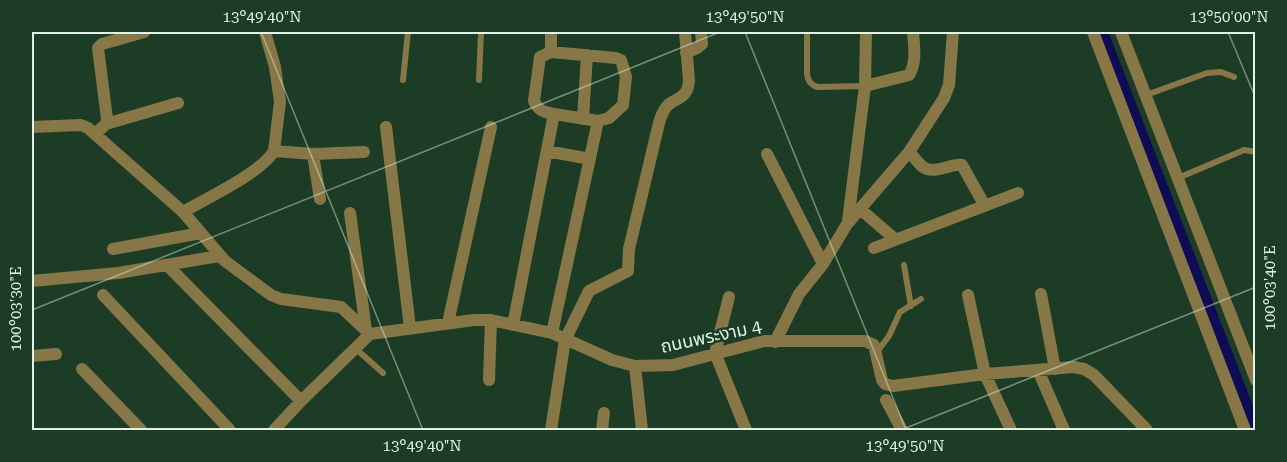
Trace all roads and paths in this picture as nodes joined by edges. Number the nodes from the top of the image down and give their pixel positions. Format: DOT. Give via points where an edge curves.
graph roads {
  1 [pos="144,32"];
  2 [pos="265,32"];
  3 [pos="408,32"];
  4 [pos="481,32"];
  5 [pos="551,32"];
  6 [pos="685,32"];
  7 [pos="701,32"];
  8 [pos="807,32"];
  9 [pos="866,32"];
  10 [pos="913,32"];
  11 [pos="952,32"];
  12 [pos="1093,32"];
  13 [pos="1121,32"];
  14 [pos="551,52"];
  15 [pos="686,53"];
  16 [pos="586,55"];
  17 [pos="1234,76"];
  18 [pos="403,80"];
  19 [pos="479,80"];
  20 [pos="865,86"];
  21 [pos="1146,95"];
  22 [pos="178,103"];
  23 [pos="554,114"];
  24 [pos="583,118"];
  25 [pos="598,121"];
  26 [pos="106,124"];
  27 [pos="32,127"];
  28 [pos="386,127"];
  29 [pos="491,127"];
  30 [pos="95,134"];
  31 [pos="274,151"];
  32 [pos="547,151"];
  33 [pos="364,152"];
  34 [pos="909,152"];
  35 [pos="1256,152"];
  36 [pos="313,154"];
  37 [pos="767,154"];
  38 [pos="590,159"];
  39 [pos="1178,178"];
  40 [pos="1018,193"];
  41 [pos="320,199"];
  42 [pos="986,206"];
  43 [pos="860,209"];
  44 [pos="183,212"];
  45 [pos="350,213"];
  46 [pos="847,224"];
  47 [pos="201,233"];
  48 [pos="895,239"];
  49 [pos="874,248"];
  50 [pos="113,249"];
  51 [pos="219,256"];
  52 [pos="823,264"];
  53 [pos="167,265"];
  54 [pos="904,265"];
  55 [pos="32,281"];
  56 [pos="1041,294"];
  57 [pos="103,295"];
  58 [pos="968,295"];
  59 [pos="729,297"];
  60 [pos="921,299"];
  61 [pos="911,306"];
  62 [pos="491,320"];
  63 [pos="448,323"];
  64 [pos="513,325"];
  65 [pos="410,328"];
  66 [pos="368,332"];
  67 [pos="552,333"];
  68 [pos="565,340"];
  69 [pos="775,342"];
  70 [pos="355,348"];
  71 [pos="715,353"];
  72 [pos="877,353"];
  73 [pos="56,354"];
  74 [pos="32,356"];
  75 [pos="635,366"];
  76 [pos="82,369"];
  77 [pos="1055,369"];
  78 [pos="1038,370"];
  79 [pos="383,373"];
  80 [pos="985,374"];
  81 [pos="489,380"];
  82 [pos="1256,380"];
  83 [pos="886,400"];
  84 [pos="301,401"];
  85 [pos="604,413"];
  86 [pos="141,430"];
  87 [pos="230,430"];
  88 [pos="274,430"];
  89 [pos="551,430"];
  90 [pos="602,430"];
  91 [pos="642,430"];
  92 [pos="746,430"];
  93 [pos="902,430"];
  94 [pos="1011,430"];
  95 [pos="1064,430"];
  96 [pos="1147,430"];
  97 [pos="1245,430"];
  1 -- 26 [label="street" via="98,48"];
  2 -- 31 [label="street" via="280,102"];
  3 -- 18 [label="lane"];
  4 -- 19 [label="lane"];
  5 -- 14 [label="street"];
  6 -- 15 [label="street"];
  7 -- 15 [label="street" via="702,44"];
  8 -- 20 [label="lane" via="807,74 811,84"];
  9 -- 20 [label="street"];
  10 -- 20 [label="street" via="914,59 909,75"];
  11 -- 34 [label="street" via="945,98"];
  12 -- 97 [label="street"];
  13 -- 21 [label="street"];
  14 -- 16 [label="street"];
  14 -- 23 [label="street" via="540,57 534,101 542,111"];
  15 -- 68 [label="street" via="688,89 682,98 668,105 659,123 629,249 628,271 589,291"];
  16 -- 24 [label="street"];
  16 -- 25 [label="street" via="616,58 625,70 623,105 609,118"];
  17 -- 21 [label="lane" via="1207,73"];
  20 -- 46 [label="street"];
  21 -- 39 [label="street"];
  22 -- 26 [label="street"];
  23 -- 24 [label="street"];
  23 -- 32 [label="street"];
  24 -- 25 [label="street"];
  25 -- 38 [label="street"];
  26 -- 30 [label="street"];
  27 -- 30 [label="street" via="81,125"];
  28 -- 65 [label="street"];
  29 -- 63 [label="street"];
  30 -- 44 [label="street"];
  31 -- 36 [label="street"];
  31 -- 44 [label="street" via="257,169"];
  32 -- 38 [label="street"];
  32 -- 64 [label="street"];
  33 -- 36 [label="street"];
  34 -- 42 [label="street" via="929,170 963,165"];
  34 -- 43 [label="street"];
  35 -- 39 [label="lane" via="1244,150"];
  36 -- 41 [label="street"];
  37 -- 52 [label="street"];
  38 -- 67 [label="street"];
  39 -- 82 [label="street"];
  40 -- 42 [label="street"];
  42 -- 48 [label="street"];
  43 -- 46 [label="street"];
  43 -- 48 [label="street"];
  44 -- 47 [label="street"];
  45 -- 66 [label="street"];
  46 -- 52 [label="street"];
  47 -- 50 [label="street"];
  47 -- 51 [label="street"];
  48 -- 49 [label="street"];
  51 -- 53 [label="street"];
  51 -- 66 [label="street" via="271,295 341,307"];
  52 -- 69 [label="street" via="799,294"];
  53 -- 55 [label="street"];
  53 -- 84 [label="street"];
  54 -- 61 [label="lane"];
  56 -- 77 [label="street"];
  57 -- 87 [label="street"];
  58 -- 80 [label="street"];
  59 -- 71 [label="street"];
  60 -- 61 [label="lane"];
  61 -- 72 [label="lane" via="900,312"];
  62 -- 63 [label="street, ถนนพระงาม 4"];
  62 -- 64 [label="street, ถนนพระงาม 4"];
  62 -- 81 [label="street"];
  63 -- 65 [label="street, ถนนพระงาม 4"];
  64 -- 67 [label="street, ถนนพระงาม 4"];
  65 -- 66 [label="street, ถนนพระงาม 4"];
  66 -- 70 [label="street"];
  67 -- 68 [label="street, ถนนพระงาม 4"];
  68 -- 75 [label="street, ถนนพระงาม 4"];
  68 -- 89 [label="street"];
  69 -- 71 [label="street, ถนนพระงาม 4"];
  69 -- 72 [label="street, ถนนพระงาม 4" via="865,341 874,345"];
  70 -- 79 [label="lane"];
  70 -- 84 [label="street"];
  71 -- 75 [label="street, ถนนพระงาม 4" via="673,365"];
  71 -- 92 [label="street"];
  72 -- 80 [label="street" via="882,380 893,387"];
  73 -- 74 [label="street"];
  75 -- 91 [label="street"];
  76 -- 86 [label="street"];
  77 -- 78 [label="street"];
  77 -- 96 [label="street" via="1074,367 1095,375"];
  78 -- 80 [label="street"];
  78 -- 95 [label="street"];
  80 -- 94 [label="street"];
  83 -- 93 [label="street"];
  84 -- 88 [label="street"];
  85 -- 90 [label="street"];
}
